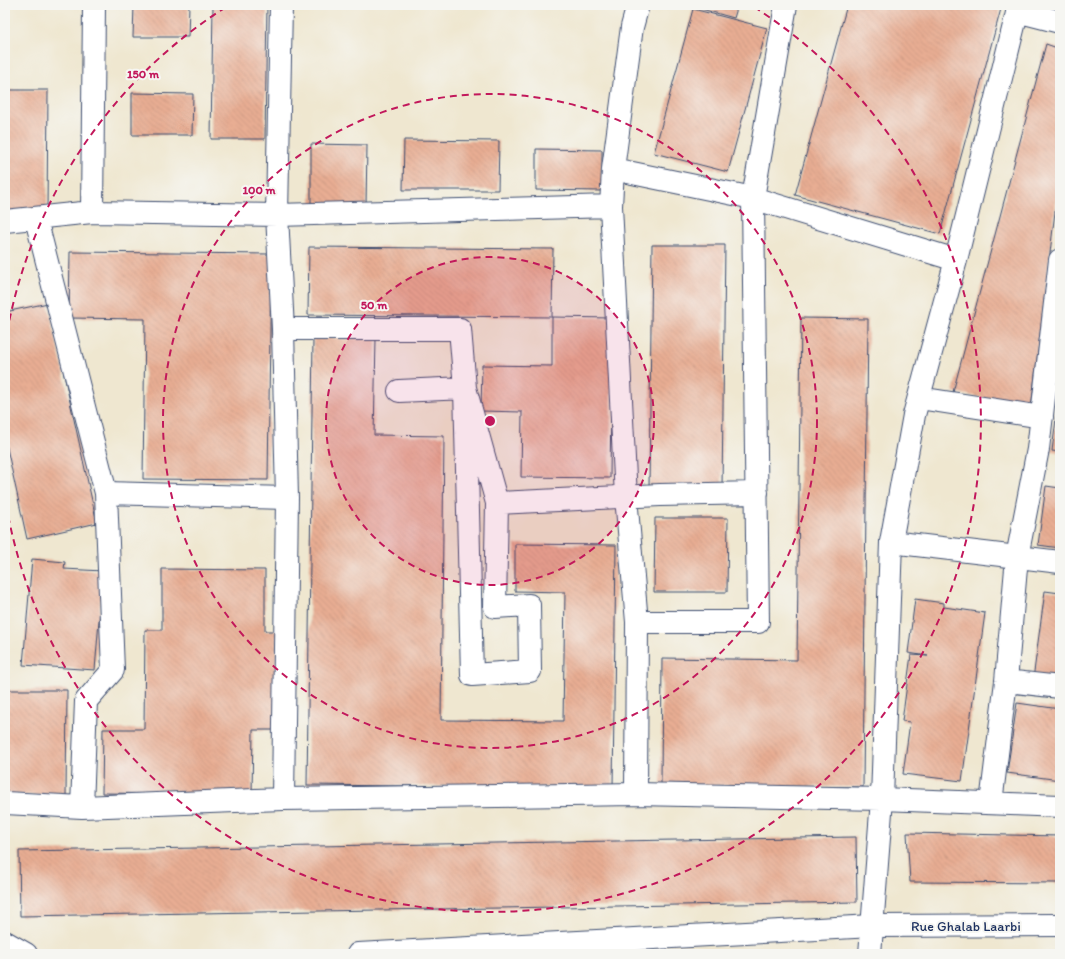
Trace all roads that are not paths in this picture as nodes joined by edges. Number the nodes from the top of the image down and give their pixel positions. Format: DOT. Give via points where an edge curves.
graph roads {
  1 [pos="94,5"];
  2 [pos="281,5"];
  3 [pos="638,5"];
  4 [pos="786,5"];
  5 [pos="1018,8"];
  6 [pos="1060,22"];
  7 [pos="613,169"];
  8 [pos="753,198"];
  9 [pos="610,206"];
  10 [pos="92,212"];
  11 [pos="277,215"];
  12 [pos="36,219"];
  13 [pos="5,221"];
  14 [pos="956,260"];
  15 [pos="1060,260"];
  16 [pos="283,329"];
  17 [pos="465,388"];
  18 [pos="399,391"];
  19 [pos="918,398"];
  20 [pos="1042,417"];
  21 [pos="106,493"];
  22 [pos="757,493"];
  23 [pos="626,497"];
  24 [pos="287,498"];
  25 [pos="497,503"];
  26 [pos="891,542"];
  27 [pos="1017,557"];
  28 [pos="1060,562"];
  29 [pos="637,622"];
  30 [pos="1006,681"];
  31 [pos="1060,687"];
  32 [pos="636,794"];
  33 [pos="284,799"];
  34 [pos="882,799"];
  35 [pos="5,803"];
  36 [pos="991,803"];
  37 [pos="1060,806"];
  38 [pos="82,807"];
  39 [pos="1060,925"];
  40 [pos="873,926"];
  41 [pos="5,942"];
  42 [pos="26,954"];
  43 [pos="358,954"];
  44 [pos="870,954"];
  1 -- 10 [label="main road"];
  2 -- 11 [label="main road"];
  3 -- 7 [label="main road" via="632,27"];
  4 -- 8 [label="main road"];
  5 -- 6 [label="main road"];
  5 -- 14 [label="main road"];
  7 -- 8 [label="main road"];
  7 -- 9 [label="main road"];
  8 -- 14 [label="main road"];
  8 -- 22 [label="main road"];
  9 -- 11 [label="main road"];
  9 -- 23 [label="main road"];
  10 -- 11 [label="main road"];
  10 -- 12 [label="main road"];
  11 -- 16 [label="main road"];
  12 -- 13 [label="main road"];
  12 -- 21 [label="main road"];
  14 -- 19 [label="main road"];
  15 -- 20 [label="main road"];
  16 -- 17 [label="main road" via="460,329"];
  16 -- 24 [label="main road"];
  17 -- 18 [label="main road"];
  17 -- 25 [label="main road"];
  17 -- 25 [label="main road" via="472,675 530,671 529,605 495,607"];
  19 -- 20 [label="main road"];
  19 -- 26 [label="main road"];
  20 -- 27 [label="main road"];
  21 -- 24 [label="main road"];
  21 -- 38 [label="main road" via="113,670 86,701"];
  22 -- 23 [label="main road"];
  22 -- 29 [label="main road" via="758,622"];
  23 -- 25 [label="main road"];
  23 -- 29 [label="main road"];
  24 -- 33 [label="main road"];
  26 -- 27 [label="main road"];
  26 -- 34 [label="main road"];
  27 -- 28 [label="main road"];
  27 -- 30 [label="main road"];
  29 -- 32 [label="main road"];
  30 -- 31 [label="main road"];
  30 -- 36 [label="main road"];
  32 -- 33 [label="main road"];
  32 -- 34 [label="main road"];
  33 -- 38 [label="main road"];
  34 -- 36 [label="main road"];
  34 -- 40 [label="main road"];
  35 -- 38 [label="main road"];
  36 -- 37 [label="main road"];
  39 -- 40 [label="main road, Rue Ghalab Laarbi"];
  40 -- 43 [label="main road, Rue Ghalab Laarbi"];
  40 -- 44 [label="main road"];
  41 -- 42 [label="main road"];
}
